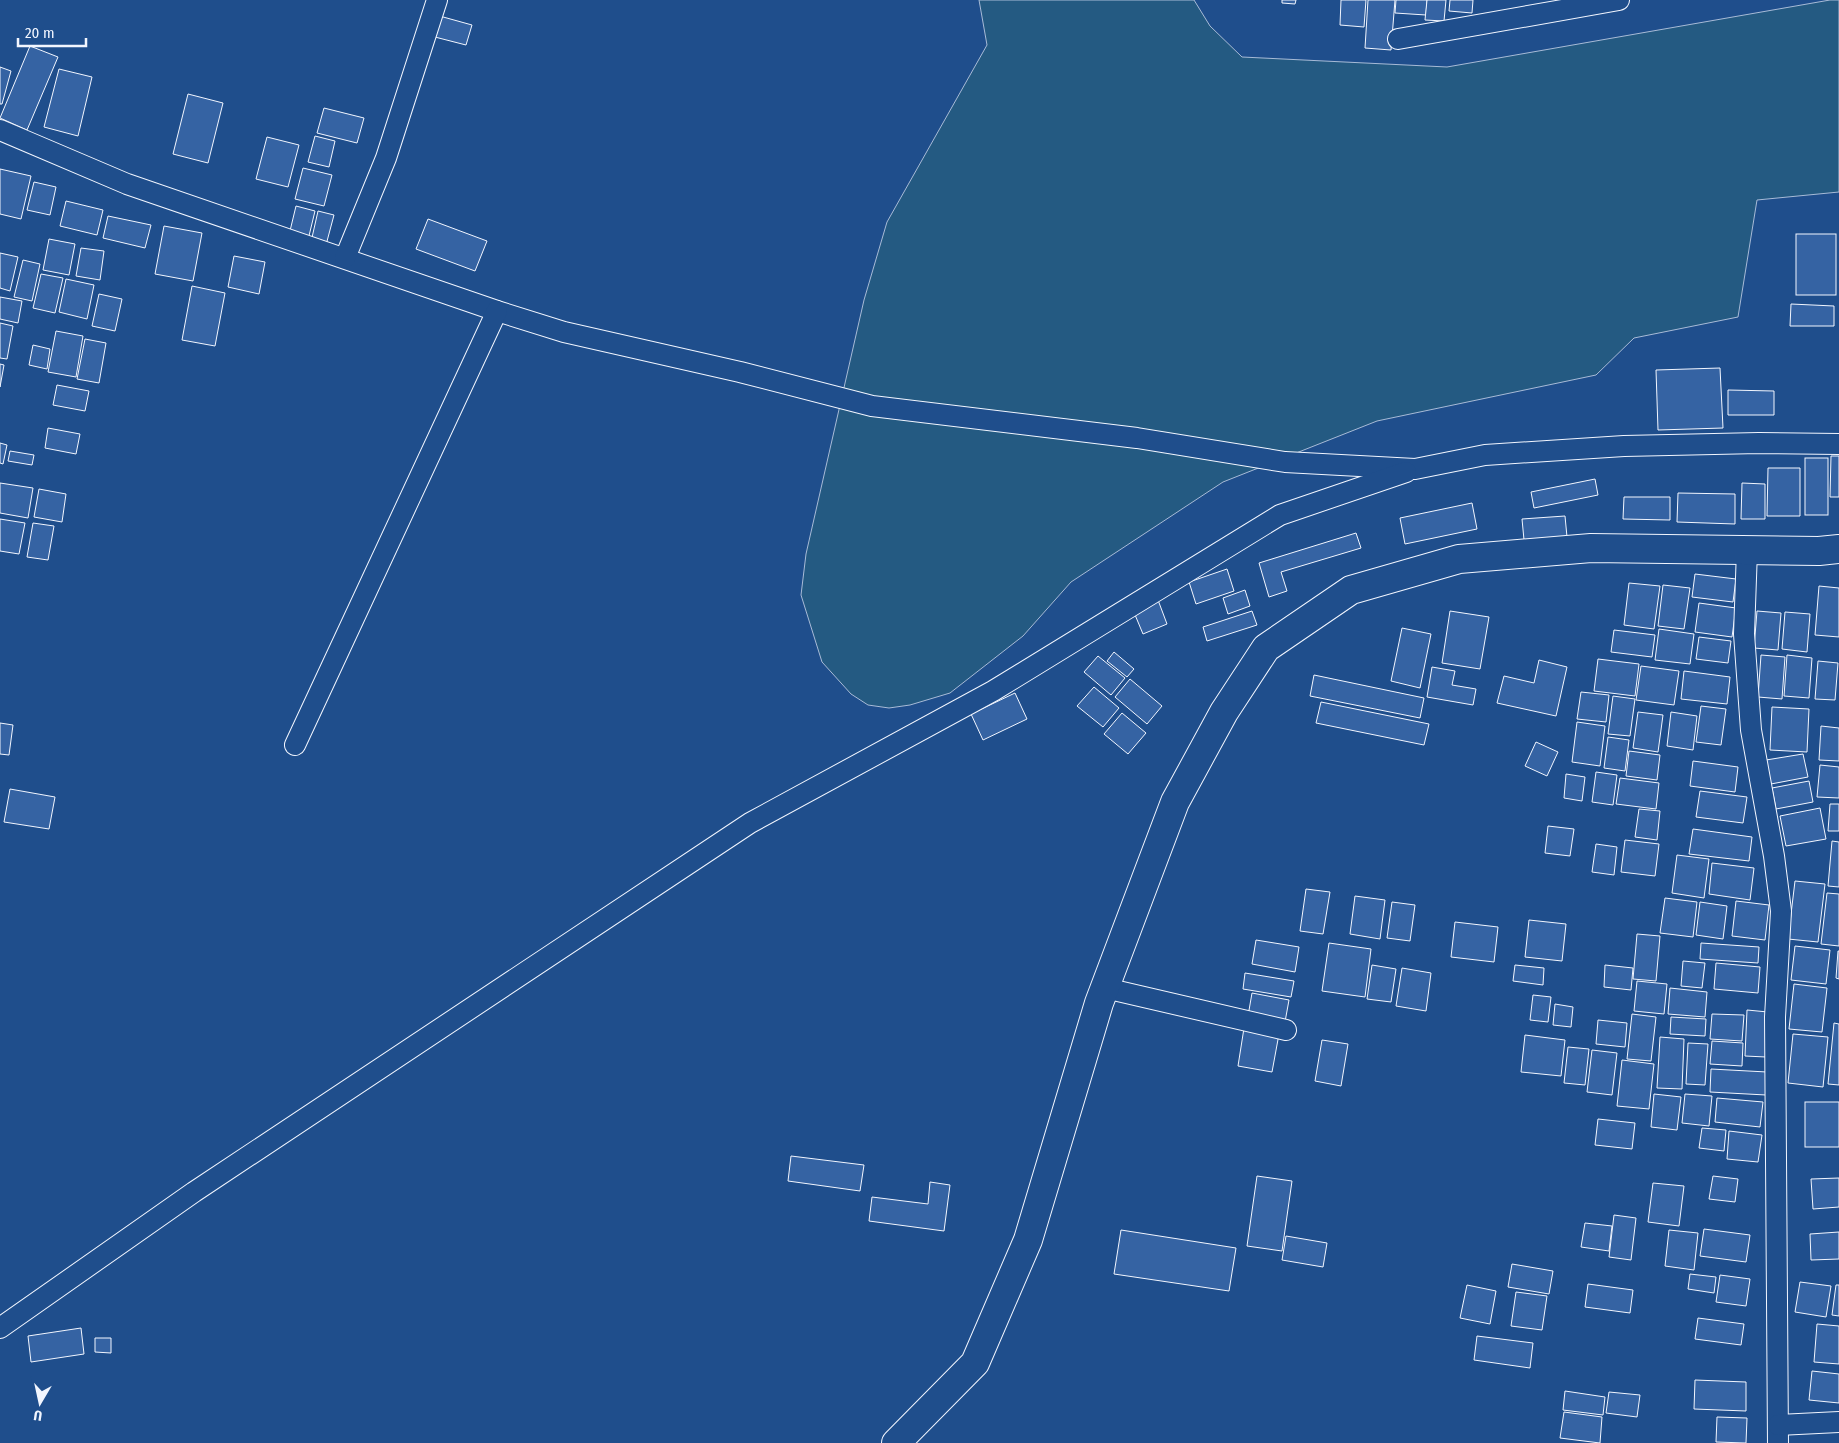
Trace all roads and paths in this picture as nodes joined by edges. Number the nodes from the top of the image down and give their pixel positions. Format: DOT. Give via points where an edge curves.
graph roads {
  1 [pos="437,0"];
  2 [pos="1615,0"];
  3 [pos="1398,39"];
  4 [pos="0,130"];
  5 [pos="344,258"];
  6 [pos="497,311"];
  7 [pos="1839,444"];
  8 [pos="1414,469"];
  9 [pos="1839,549"];
  10 [pos="1747,550"];
  11 [pos="295,745"];
  12 [pos="1104,988"];
  13 [pos="1286,1030"];
  14 [pos="0,1328"];
  15 [pos="1839,1422"];
  16 [pos="1778,1434"];
  17 [pos="896,1443"];
  1 -- 5 [label="street" via="386,158"];
  2 -- 3 [label="street"];
  4 -- 5 [label="street" via="127,184"];
  5 -- 6 [label="street"];
  6 -- 8 [label="street" via="564,332 872,406 1137,438 1285,462"];
  6 -- 11 [label="street"];
  7 -- 8 [label="street" via="1624,446 1486,455"];
  8 -- 14 [label="street" via="1280,515 993,691 750,823 194,1192"];
  9 -- 10 [label="highway"];
  10 -- 12 [label="highway" via="1592,548 1459,559 1351,590 1266,648 1224,712 1175,802"];
  10 -- 16 [label="street" via="1744,634 1751,730 1781,911 1775,1017"];
  12 -- 13 [label="street"];
  12 -- 17 [label="highway" via="1028,1240 975,1363"];
  15 -- 16 [label="street"];
}
